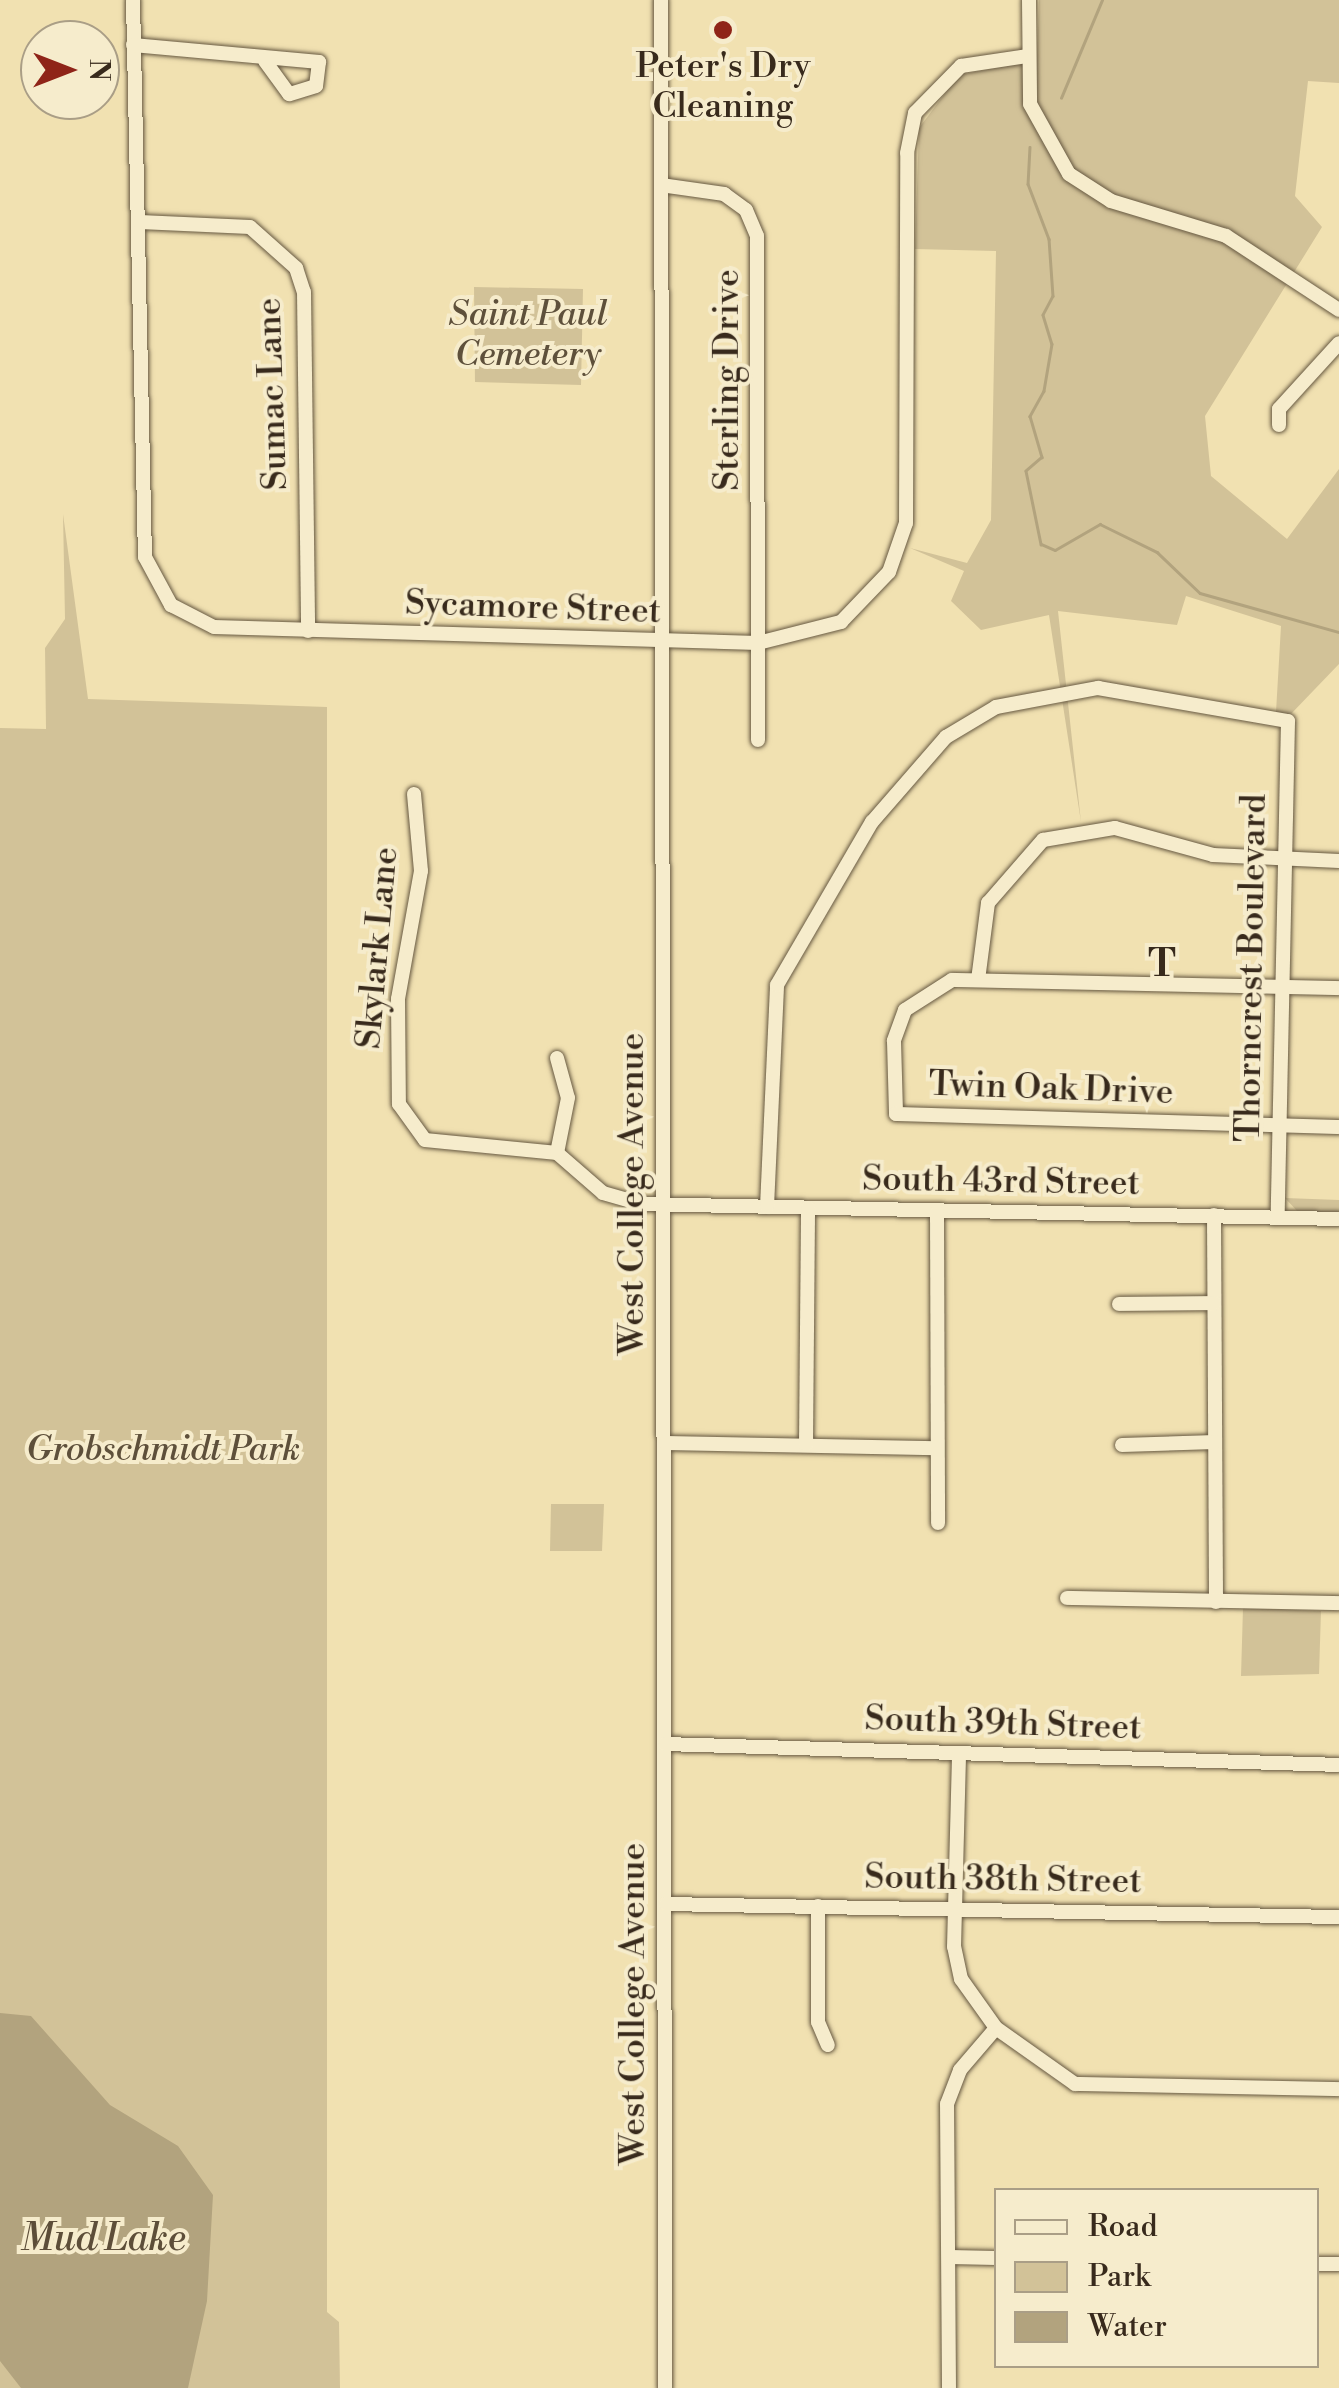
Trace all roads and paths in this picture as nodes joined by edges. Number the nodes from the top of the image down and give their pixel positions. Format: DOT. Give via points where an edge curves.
graph roads {
  1 [pos="133,0"];
  2 [pos="661,0"];
  3 [pos="1030,0"];
  4 [pos="133,45"];
  5 [pos="1028,56"];
  6 [pos="265,61"];
  7 [pos="662,185"];
  8 [pos="140,222"];
  9 [pos="1339,310"];
  10 [pos="1339,343"];
  11 [pos="1279,426"];
  12 [pos="308,631"];
  13 [pos="663,642"];
  14 [pos="758,642"];
  15 [pos="758,740"];
  16 [pos="414,794"];
  17 [pos="1284,860"];
  18 [pos="1339,861"];
  19 [pos="978,980"];
  20 [pos="1283,986"];
  21 [pos="1339,988"];
  22 [pos="557,1058"];
  23 [pos="1278,1126"];
  24 [pos="1339,1127"];
  25 [pos="557,1152"];
  26 [pos="662,1203"];
  27 [pos="767,1207"];
  28 [pos="808,1208"];
  29 [pos="937,1212"];
  30 [pos="1214,1215"];
  31 [pos="1278,1217"];
  32 [pos="1339,1219"];
  33 [pos="1214,1303"];
  34 [pos="1119,1304"];
  35 [pos="1215,1442"];
  36 [pos="666,1443"];
  37 [pos="806,1444"];
  38 [pos="1122,1445"];
  39 [pos="937,1448"];
  40 [pos="938,1523"];
  41 [pos="1066,1598"];
  42 [pos="1216,1602"];
  43 [pos="1339,1602"];
  44 [pos="665,1744"];
  45 [pos="959,1753"];
  46 [pos="1339,1764"];
  47 [pos="666,1904"];
  48 [pos="818,1906"];
  49 [pos="951,1909"];
  50 [pos="1339,1918"];
  51 [pos="996,2028"];
  52 [pos="828,2046"];
  53 [pos="1339,2089"];
  54 [pos="950,2257"];
  55 [pos="994,2258"];
  56 [pos="665,2388"];
  57 [pos="949,2388"];
  1 -- 4 [label="street, Sycamore Street"];
  2 -- 7 [label="street, West College Avenue"];
  3 -- 5 [label="street"];
  4 -- 6 [label="street"];
  4 -- 8 [label="street, Sycamore Street"];
  5 -- 9 [label="street" via="1036,121 1082,185 1226,236"];
  5 -- 14 [label="street, Sycamore Street" via="960,66 927,94 909,134 900,550 872,597 841,622 813,636"];
  7 -- 13 [label="street, West College Avenue"];
  7 -- 14 [label="street, Sterling Drive" via="724,194 746,210 757,236"];
  8 -- 12 [label="street, Sycamore Street" via="150,575 196,622"];
  8 -- 12 [label="street, Sumac Lane" via="250,226 296,268 304,305"];
  10 -- 11 [label="street" via="1279,408"];
  12 -- 13 [label="street, Sycamore Street"];
  13 -- 14 [label="street, Sycamore Street"];
  13 -- 26 [label="street, West College Avenue"];
  14 -- 15 [label="street, Sterling Drive"];
  16 -- 25 [label="street, Skylark Lane" via="421,871 398,999 402,1118 440,1144"];
  17 -- 18 [label="street"];
  17 -- 19 [label="street" via="1213,855 1114,828 1043,840 988,903"];
  17 -- 20 [label="street, Thorncrest Boulevard"];
  17 -- 27 [label="street, Thorncrest Boulevard" via="1288,721 1098,688 996,707 946,738 872,822 777,985"];
  19 -- 20 [label="street, Twin Oak Drive"];
  19 -- 23 [label="street, Twin Oak Drive" via="936,984 906,1010 894,1042 896,1114"];
  20 -- 21 [label="street, Twin Oak Drive"];
  20 -- 23 [label="street, Thorncrest Boulevard"];
  22 -- 25 [label="street" via="568,1098"];
  23 -- 24 [label="street"];
  23 -- 31 [label="street, Thorncrest Boulevard"];
  25 -- 26 [label="street" via="619,1202"];
  26 -- 27 [label="street, South 43rd Street"];
  26 -- 36 [label="street, West College Avenue"];
  27 -- 28 [label="street, South 43rd Street"];
  28 -- 29 [label="street, South 43rd Street"];
  28 -- 37 [label="street"];
  29 -- 30 [label="street, South 43rd Street"];
  29 -- 39 [label="street"];
  30 -- 31 [label="street, South 43rd Street"];
  30 -- 33 [label="street"];
  31 -- 32 [label="street, South 43rd Street"];
  33 -- 34 [label="street"];
  33 -- 35 [label="street"];
  35 -- 38 [label="street"];
  35 -- 42 [label="street"];
  36 -- 37 [label="street"];
  36 -- 44 [label="street, West College Avenue"];
  37 -- 39 [label="street"];
  39 -- 40 [label="street"];
  41 -- 42 [label="street"];
  42 -- 43 [label="street"];
  44 -- 45 [label="street, South 39th Street"];
  44 -- 47 [label="street, West College Avenue"];
  45 -- 46 [label="street, South 39th Street"];
  45 -- 49 [label="street"];
  47 -- 48 [label="street, South 38th Street"];
  47 -- 56 [label="street, West College Avenue"];
  48 -- 49 [label="street, South 38th Street"];
  48 -- 52 [label="street" via="818,2022"];
  49 -- 50 [label="street, South 38th Street"];
  49 -- 51 [label="street" via="961,1979"];
  51 -- 53 [label="street" via="1075,2084"];
  51 -- 54 [label="street" via="960,2070 947,2104"];
  54 -- 55 [label="street"];
  54 -- 57 [label="street"];
}
